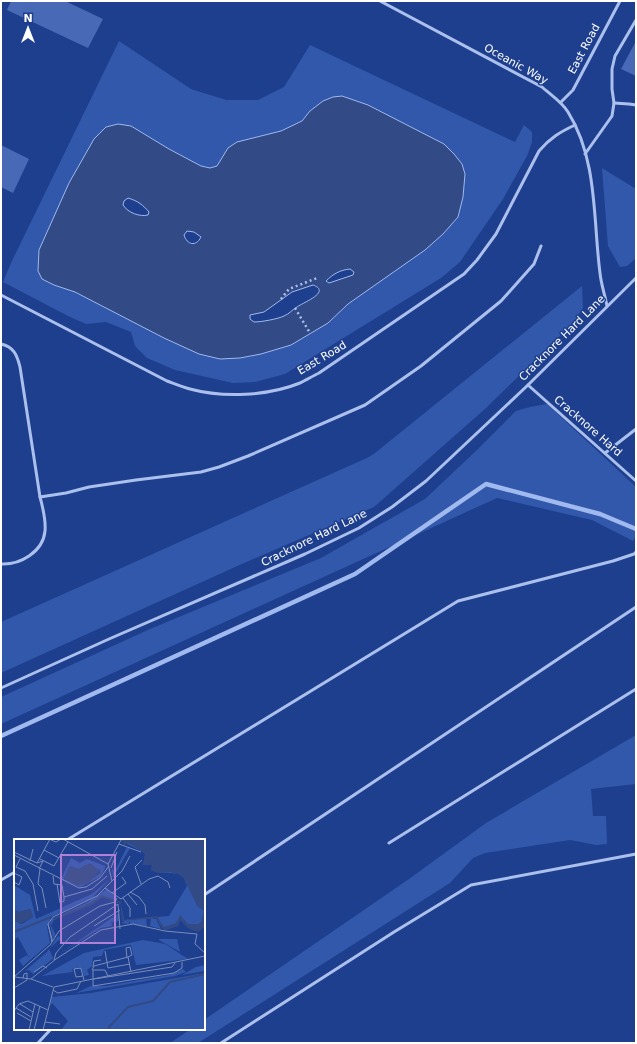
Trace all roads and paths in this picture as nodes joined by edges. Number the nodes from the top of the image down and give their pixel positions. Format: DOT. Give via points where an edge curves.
graph roads {
  1 [pos="380,1"];
  2 [pos="620,1"];
  3 [pos="636,20"];
  4 [pos="560,102"];
  5 [pos="614,103"];
  6 [pos="636,105"];
  7 [pos="575,125"];
  8 [pos="585,154"];
  9 [pos="541,246"];
  10 [pos="317,278"];
  11 [pos="636,278"];
  12 [pos="1,295"];
  13 [pos="281,299"];
  14 [pos="607,306"];
  15 [pos="295,308"];
  16 [pos="310,333"];
  17 [pos="1,344"];
  18 [pos="528,385"];
  19 [pos="636,429"];
  20 [pos="605,453"];
  21 [pos="636,480"];
  22 [pos="40,497"];
  23 [pos="636,552"];
  24 [pos="1,564"];
  25 [pos="636,607"];
  26 [pos="1,688"];
  27 [pos="636,689"];
  28 [pos="69,839"];
  29 [pos="389,843"];
  30 [pos="636,854"];
  31 [pos="14,873"];
  32 [pos="1,880"];
  33 [pos="205,894"];
  34 [pos="50,1030"];
  35 [pos="38,1043"];
  36 [pos="221,1043"];
  1 -- 4 [label="lane, Oceanic Way" via="542,87"];
  2 -- 4 [label="lane, East Road" via="573,90"];
  3 -- 5 [label="lane" via="615,56 612,70"];
  4 -- 7 [label="lane, Oceanic Way"];
  5 -- 6 [label="lane"];
  5 -- 8 [label="lane" via="612,116"];
  7 -- 8 [label="lane, Oceanic Way"];
  7 -- 12 [label="lane, East Road" via="547,141 539,151 496,234 464,274 319,373 299,383 271,391 241,395 191,389 167,381"];
  8 -- 14 [label="lane, Oceanic Way" via="590,174 600,274"];
  9 -- 22 [label="lane" via="534,264 501,301 421,366 365,405 219,467"];
  10 -- 13 [label="path" via="289,289"];
  11 -- 14 [label="lane, Cracknore Hard Lane"];
  14 -- 18 [label="lane, Cracknore Hard Lane"];
  15 -- 16 [label="path"];
  17 -- 22 [label="lane" via="12,349 19,362"];
  18 -- 20 [label="lane, Cracknore Hard"];
  18 -- 26 [label="lane, Cracknore Hard Lane" via="426,481 392,507 358,528 305,554"];
  19 -- 20 [label="lane"];
  20 -- 21 [label="lane, Cracknore Hard"];
  22 -- 24 [label="lane" via="45,527 42,541 29,556 16,562"];
  23 -- 28 [label="lane" via="613,561 458,601"];
  25 -- 33 [label="lane"];
  27 -- 29 [label="lane"];
  30 -- 36 [label="lane" via="471,885"];
  31 -- 32 [label="lane"];
  34 -- 35 [label="lane"];
}
